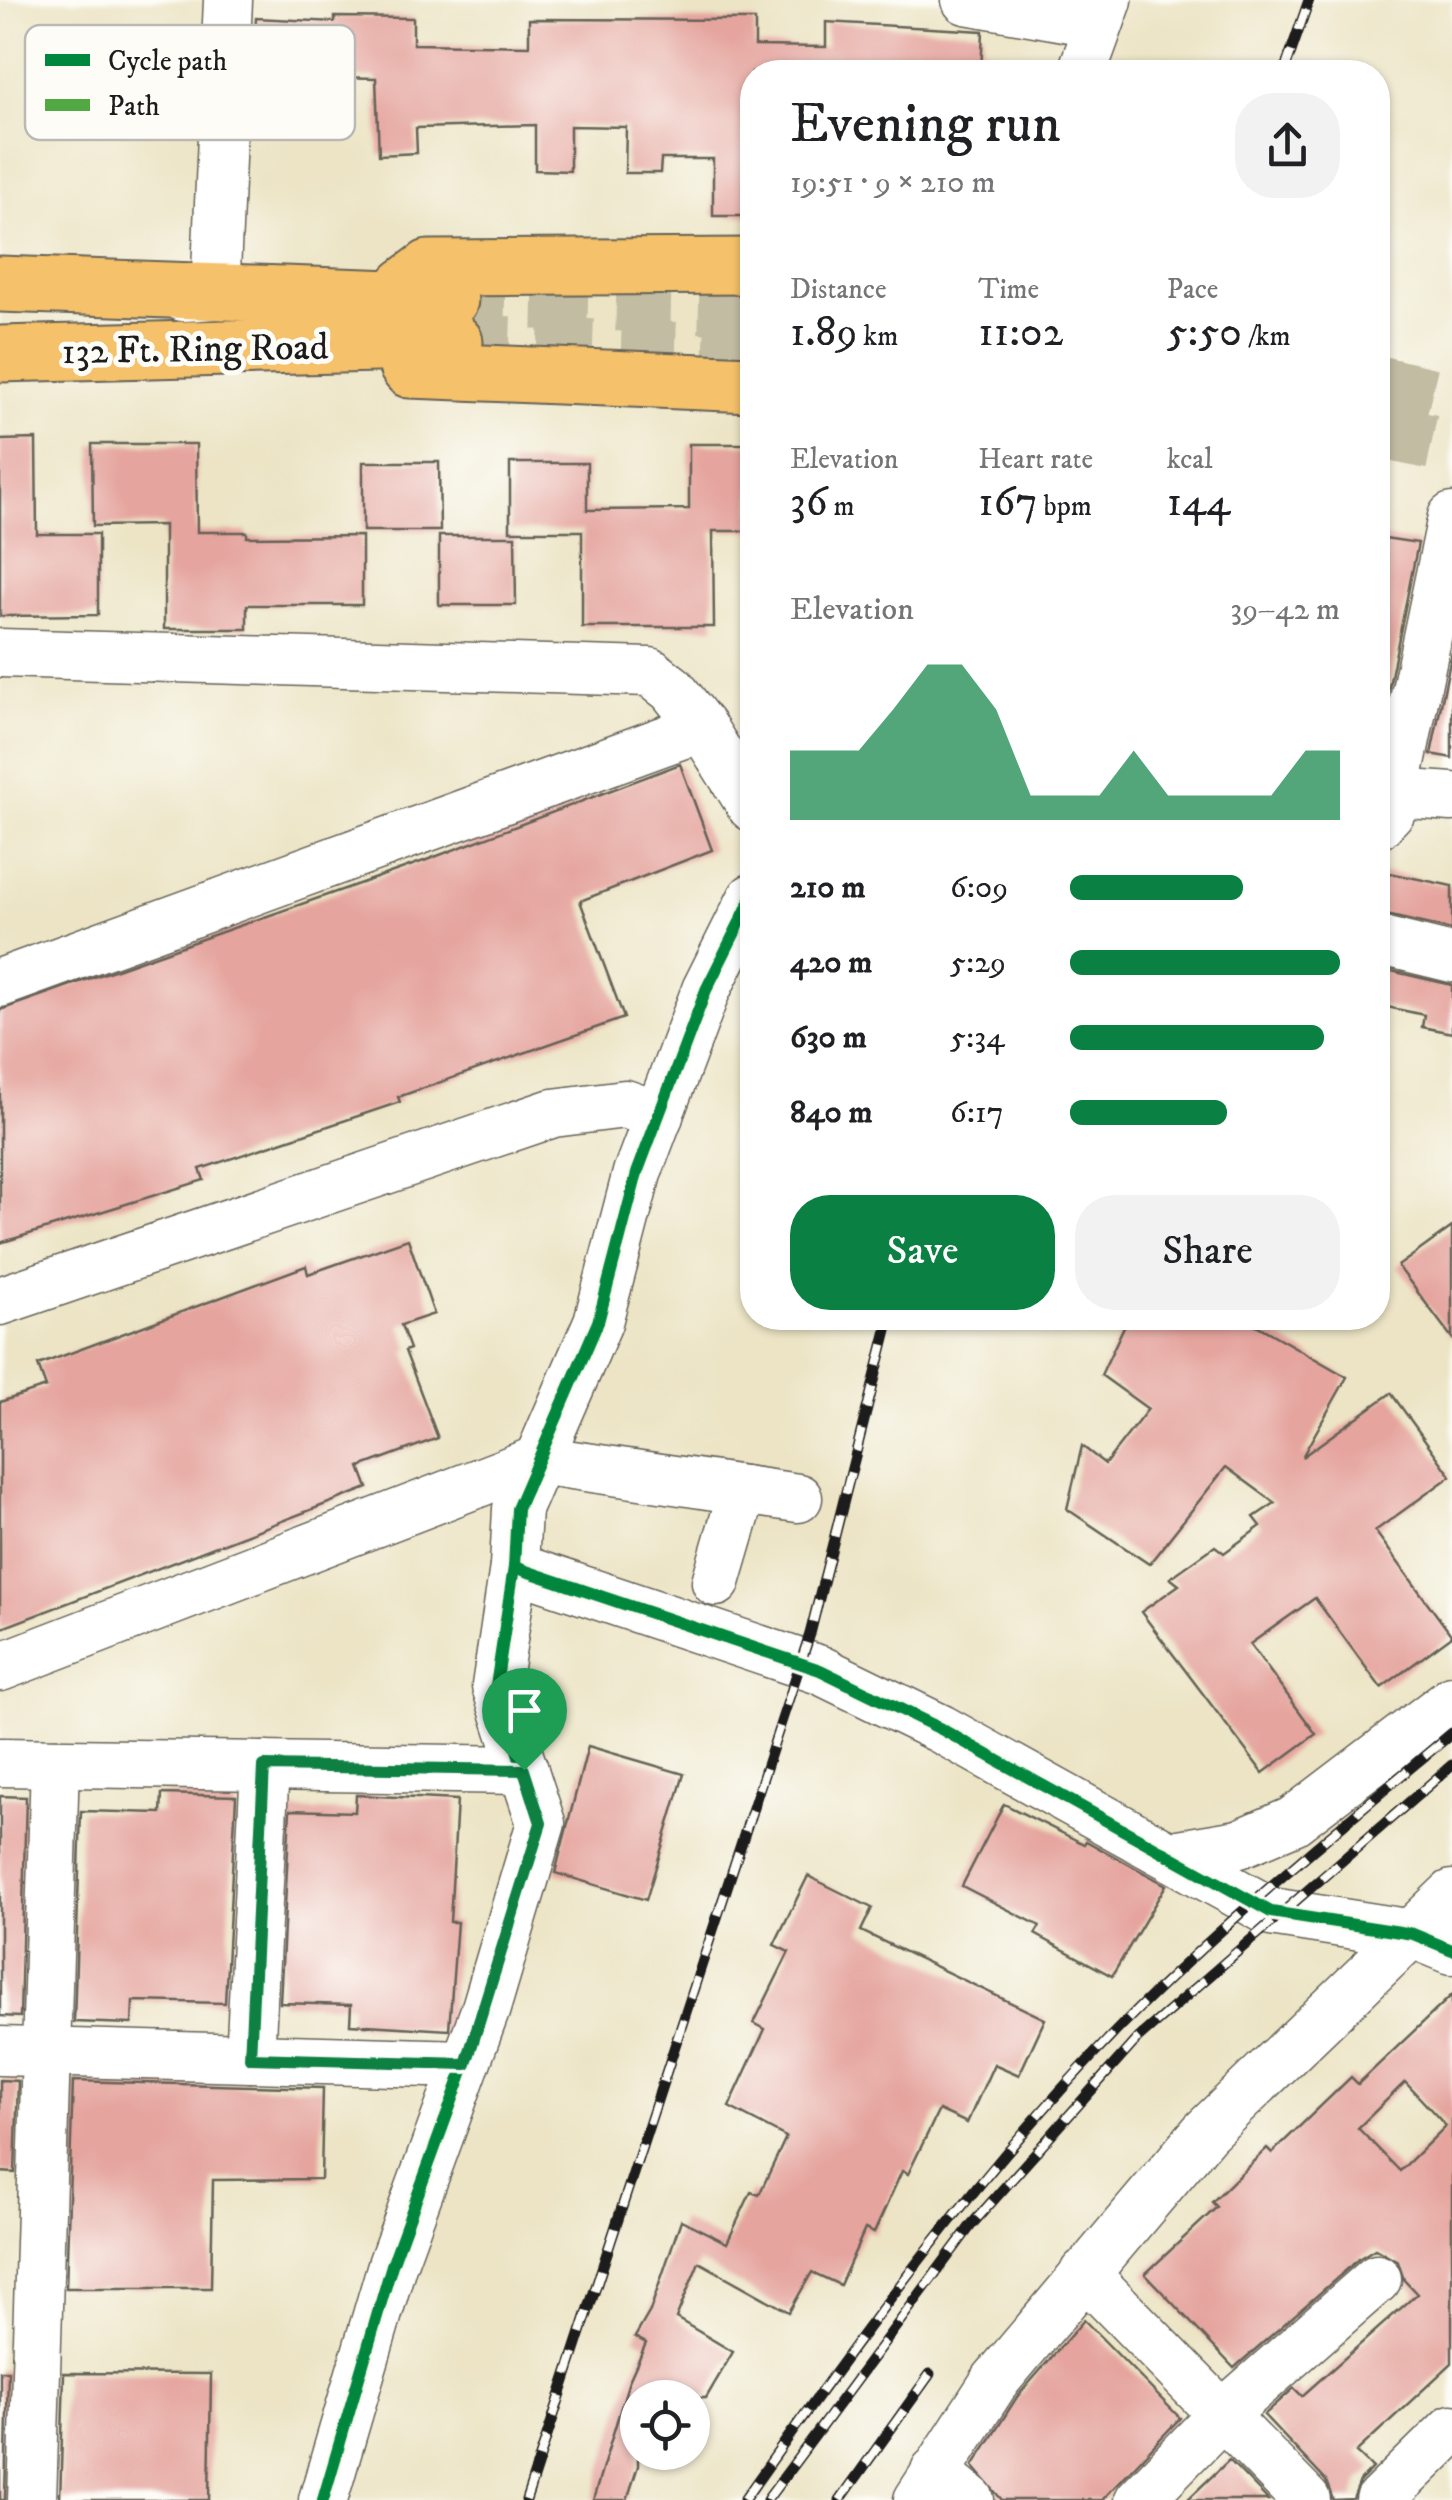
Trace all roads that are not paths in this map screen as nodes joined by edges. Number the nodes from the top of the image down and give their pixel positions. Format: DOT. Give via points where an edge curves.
graph roads {
  1 [pos="228,0"];
  2 [pos="966,0"];
  3 [pos="1103,12"];
  4 [pos="227,25"];
  5 [pos="1086,60"];
  6 [pos="222,140"];
  7 [pos="740,266"];
  8 [pos="0,284"];
  9 [pos="215,295"];
  10 [pos="0,312"];
  11 [pos="452,321"];
  12 [pos="388,322"];
  13 [pos="0,328"];
  14 [pos="223,350"];
  15 [pos="0,354"];
  16 [pos="740,384"];
  17 [pos="1452,517"];
  18 [pos="0,653"];
  19 [pos="702,727"];
  20 [pos="740,789"];
  21 [pos="1390,791"];
  22 [pos="1452,797"];
  23 [pos="1390,808"];
  24 [pos="740,922"];
  25 [pos="1390,943"];
  26 [pos="1452,958"];
  27 [pos="0,984"];
  28 [pos="660,1116"];
  29 [pos="0,1301"];
  30 [pos="538,1460"];
  31 [pos="743,1490"];
  32 [pos="798,1498"];
  33 [pos="514,1568"];
  34 [pos="716,1582"];
  35 [pos="0,1668"];
  36 [pos="1452,1700"];
  37 [pos="0,1762"];
  38 [pos="54,1763"];
  39 [pos="264,1766"];
  40 [pos="524,1770"];
  41 [pos="1174,1855"];
  42 [pos="1452,1894"];
  43 [pos="1432,1942"];
  44 [pos="21,2051"];
  45 [pos="250,2058"];
  46 [pos="466,2064"];
  47 [pos="1084,2272"];
  48 [pos="1377,2278"];
  49 [pos="1222,2414"];
  50 [pos="1452,2430"];
  51 [pos="941,2490"];
  52 [pos="32,2500"];
  53 [pos="323,2500"];
  54 [pos="1138,2500"];
  55 [pos="1306,2500"];
  56 [pos="1380,2500"];
  1 -- 4 [label="street"];
  2 -- 3 [label="street"];
  3 -- 5 [label="street"];
  6 -- 9 [label="street"];
  7 -- 12 [label="main road" via="429,268"];
  8 -- 9 [label="main road, 132 Ft. Ring Road"];
  9 -- 10 [label="street"];
  9 -- 12 [label="main road, 132 Ft. Ring Road"];
  11 -- 12 [label="main road"];
  12 -- 14 [label="main road, 132 Ft. Ring Road"];
  12 -- 16 [label="main road" via="410,370"];
  13 -- 14 [label="street"];
  14 -- 15 [label="main road, 132 Ft. Ring Road"];
  17 -- 21 [label="street"];
  18 -- 19 [label="street" via="650,672"];
  19 -- 20 [label="street"];
  19 -- 27 [label="street"];
  22 -- 23 [label="street"];
  24 -- 28 [label="street" via="706,990"];
  25 -- 26 [label="street"];
  28 -- 29 [label="street" via="607,1104 553,1113"];
  28 -- 30 [label="street" via="637,1173 598,1322"];
  30 -- 31 [label="street"];
  30 -- 33 [label="street" via="517,1509"];
  30 -- 35 [label="street"];
  31 -- 32 [label="street"];
  31 -- 34 [label="street"];
  33 -- 40 [label="street" via="496,1686"];
  33 -- 41 [label="street" via="820,1670"];
  36 -- 41 [label="street" via="1292,1821 1239,1844"];
  37 -- 38 [label="street"];
  38 -- 39 [label="street"];
  38 -- 44 [label="street"];
  39 -- 40 [label="street"];
  39 -- 45 [label="street"];
  40 -- 46 [label="street" via="541,1823"];
  41 -- 43 [label="street" via="1271,1912"];
  42 -- 43 [label="street"];
  43 -- 47 [label="street" via="1205,2132"];
  44 -- 45 [label="street"];
  44 -- 52 [label="street"];
  45 -- 46 [label="street"];
  46 -- 53 [label="street" via="392,2266"];
  47 -- 49 [label="street"];
  47 -- 51 [label="street" via="995,2381"];
  48 -- 49 [label="street"];
  49 -- 54 [label="street"];
  49 -- 55 [label="street"];
  50 -- 56 [label="street"];
}
